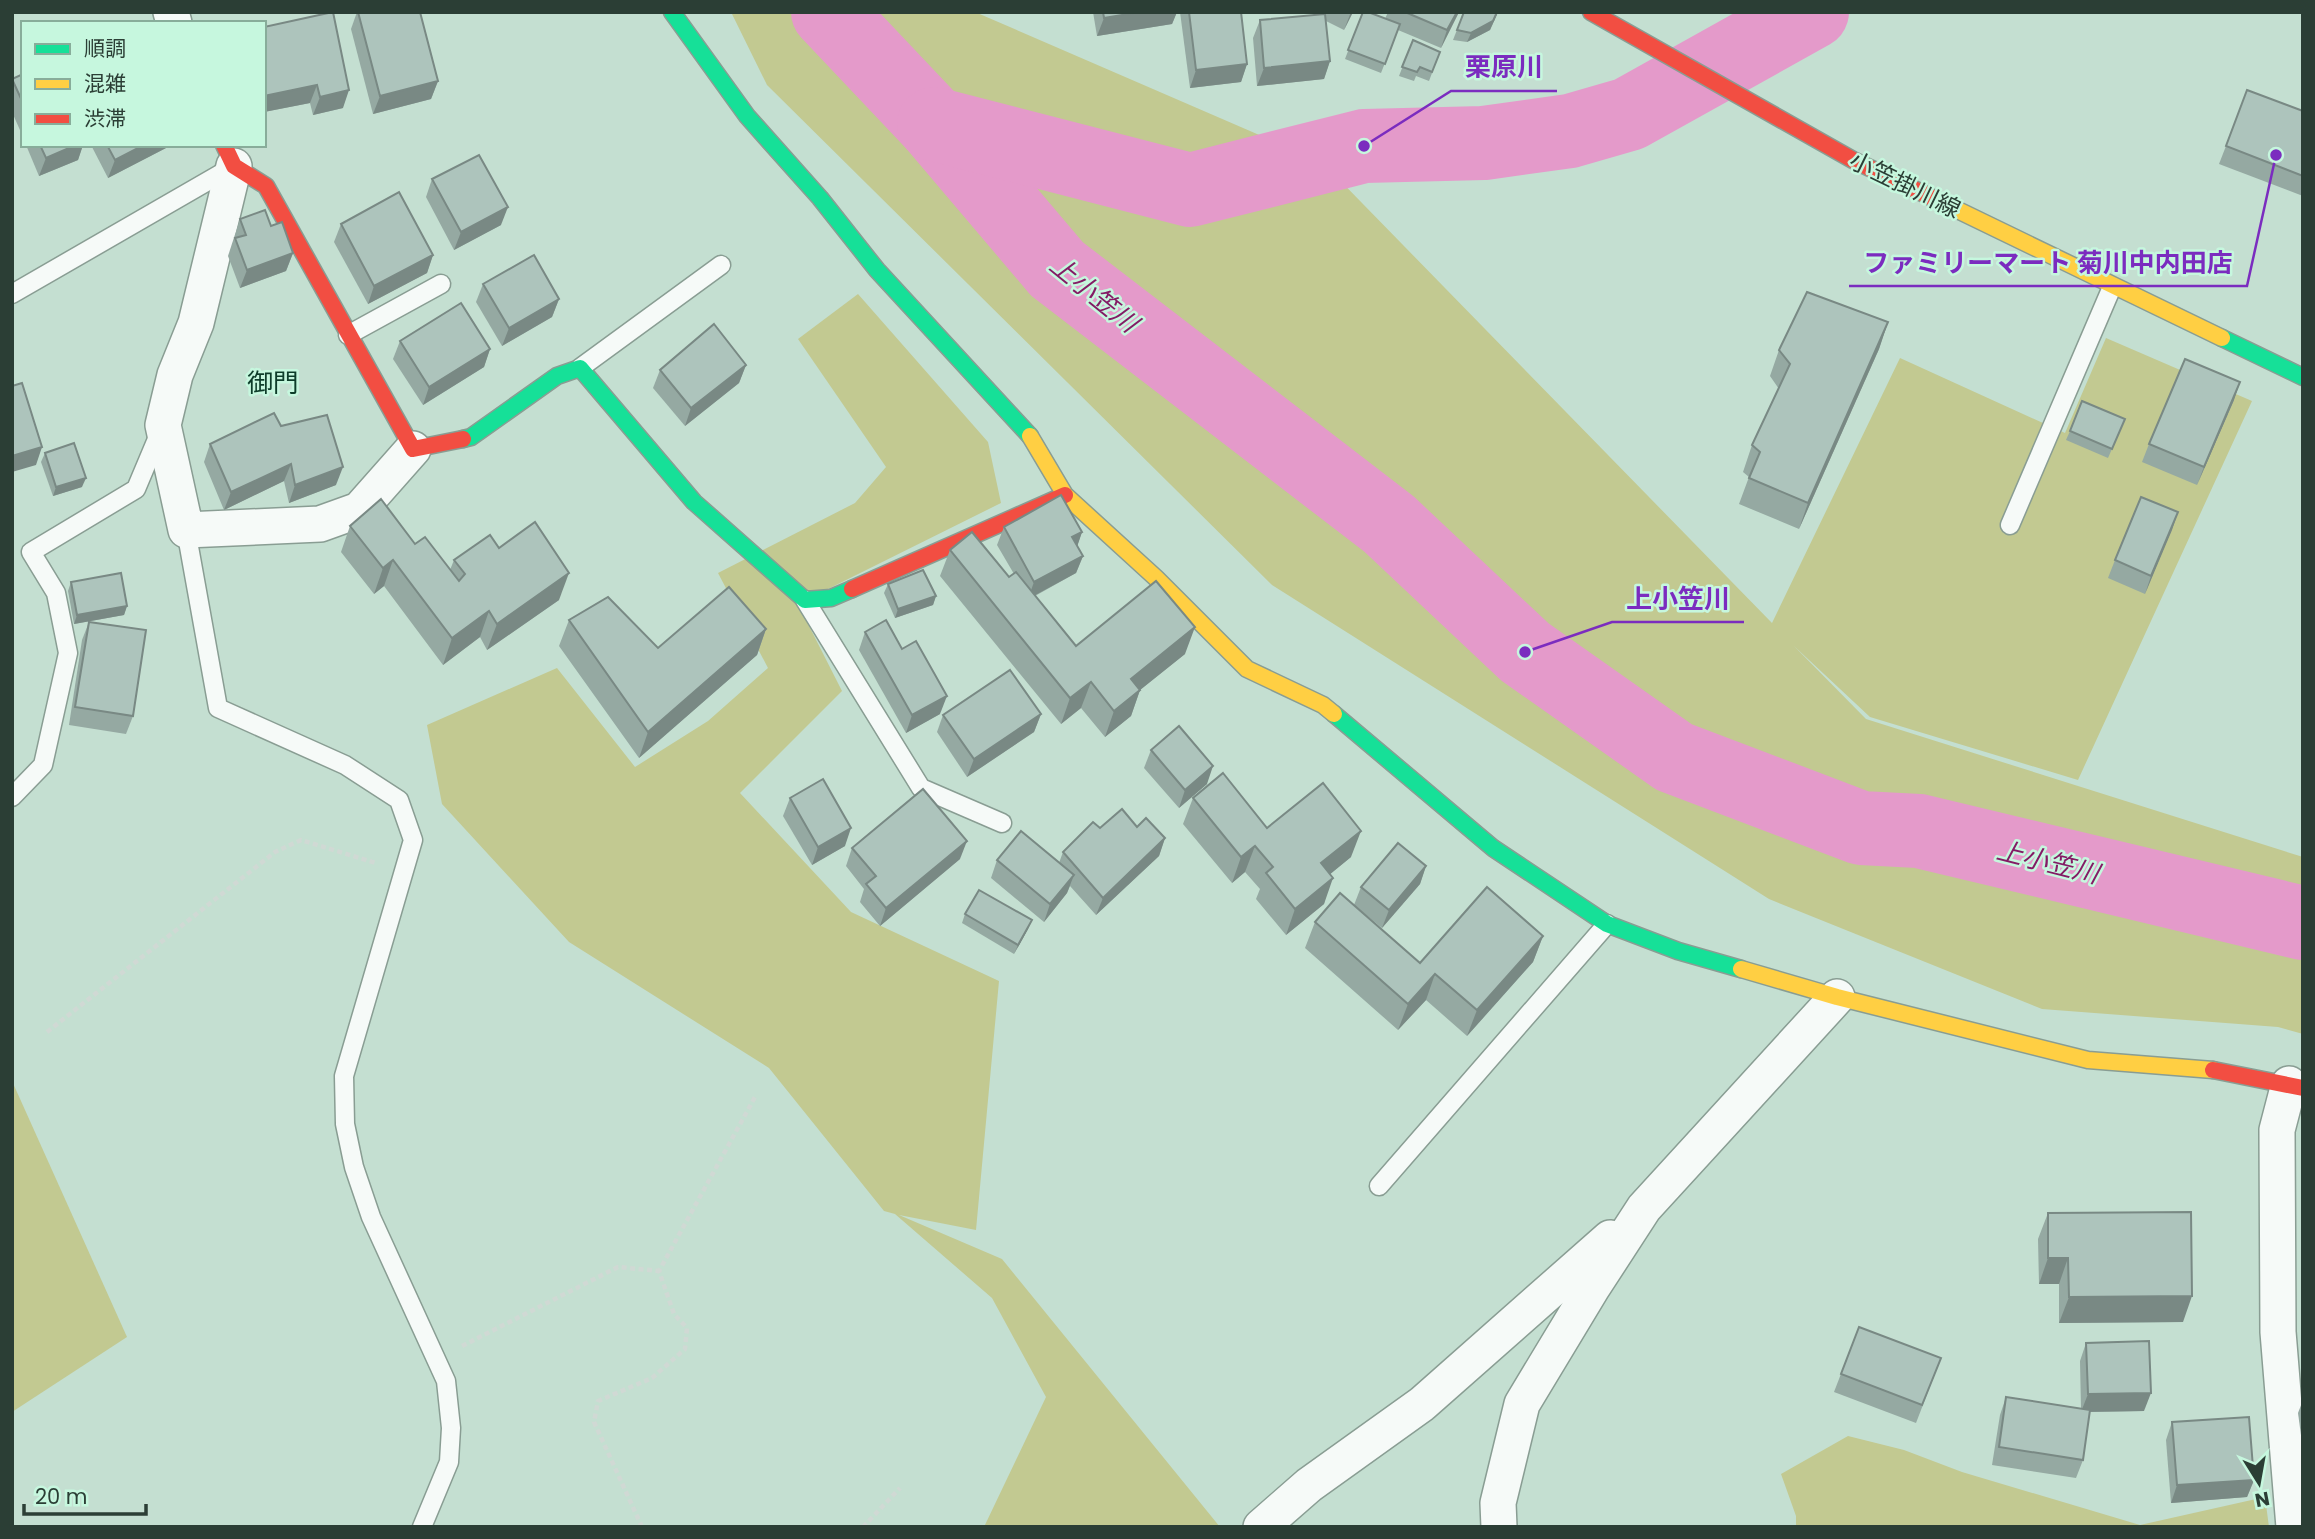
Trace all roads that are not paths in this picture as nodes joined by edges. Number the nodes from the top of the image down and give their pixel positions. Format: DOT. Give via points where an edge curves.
graph roads {
  1 [pos="672,12"];
  2 [pos="1591,12"];
  3 [pos="229,156"];
  4 [pos="721,265"];
  5 [pos="441,284"];
  6 [pos="2112,287"];
  7 [pos="12,294"];
  8 [pos="348,335"];
  9 [pos="580,368"];
  10 [pos="2303,377"];
  11 [pos="163,425"];
  12 [pos="413,449"];
  13 [pos="1065,495"];
  14 [pos="2010,525"];
  15 [pos="187,530"];
  16 [pos="805,600"];
  17 [pos="12,797"];
  18 [pos="1002,823"];
  19 [pos="1607,925"];
  20 [pos="1837,997"];
  21 [pos="2296,1086"];
  22 [pos="1379,1186"];
  23 [pos="1644,1208"];
  24 [pos="422,1527"];
  25 [pos="1261,1527"];
  26 [pos="1499,1527"];
  27 [pos="2294,1527"];
  1 -- 13 [label="street" via="747,116 877,270 1026,430"];
  2 -- 6 [label="street, 小笠掛川線" via="1853,160"];
  3 -- 7 [label="lane"];
  3 -- 8 [label="street" via="266,186"];
  3 -- 11 [label="street" via="196,323 175,375"];
  4 -- 9 [label="lane"];
  5 -- 8 [label="lane"];
  6 -- 10 [label="street, 小笠掛川線"];
  6 -- 14 [label="lane"];
  8 -- 12 [label="street"];
  9 -- 12 [label="street" via="557,376 471,437"];
  9 -- 16 [label="street" via="694,502"];
  11 -- 15 [label="street"];
  11 -- 17 [label="lane" via="136,489 31,552 56,593 68,653 44,765"];
  12 -- 15 [label="street" via="359,510 320,524"];
  13 -- 16 [label="street" via="831,598"];
  13 -- 19 [label="street" via="1247,669 1323,705 1493,848"];
  15 -- 24 [label="lane" via="218,708 345,765 399,800 413,840 344,1076 345,1124 354,1167 371,1217 446,1381 449,1462"];
  16 -- 18 [label="lane" via="921,788"];
  19 -- 20 [label="street" via="1678,951"];
  19 -- 22 [label="lane"];
  20 -- 21 [label="street" via="2088,1060 2197,1067"];
  20 -- 23 [label="street"];
  21 -- 27 [label="street" via="2277,1130 2278,1332"];
  23 -- 25 [label="street" via="1422,1404 1309,1485"];
  23 -- 26 [label="street" via="1522,1404 1498,1503"];
}
